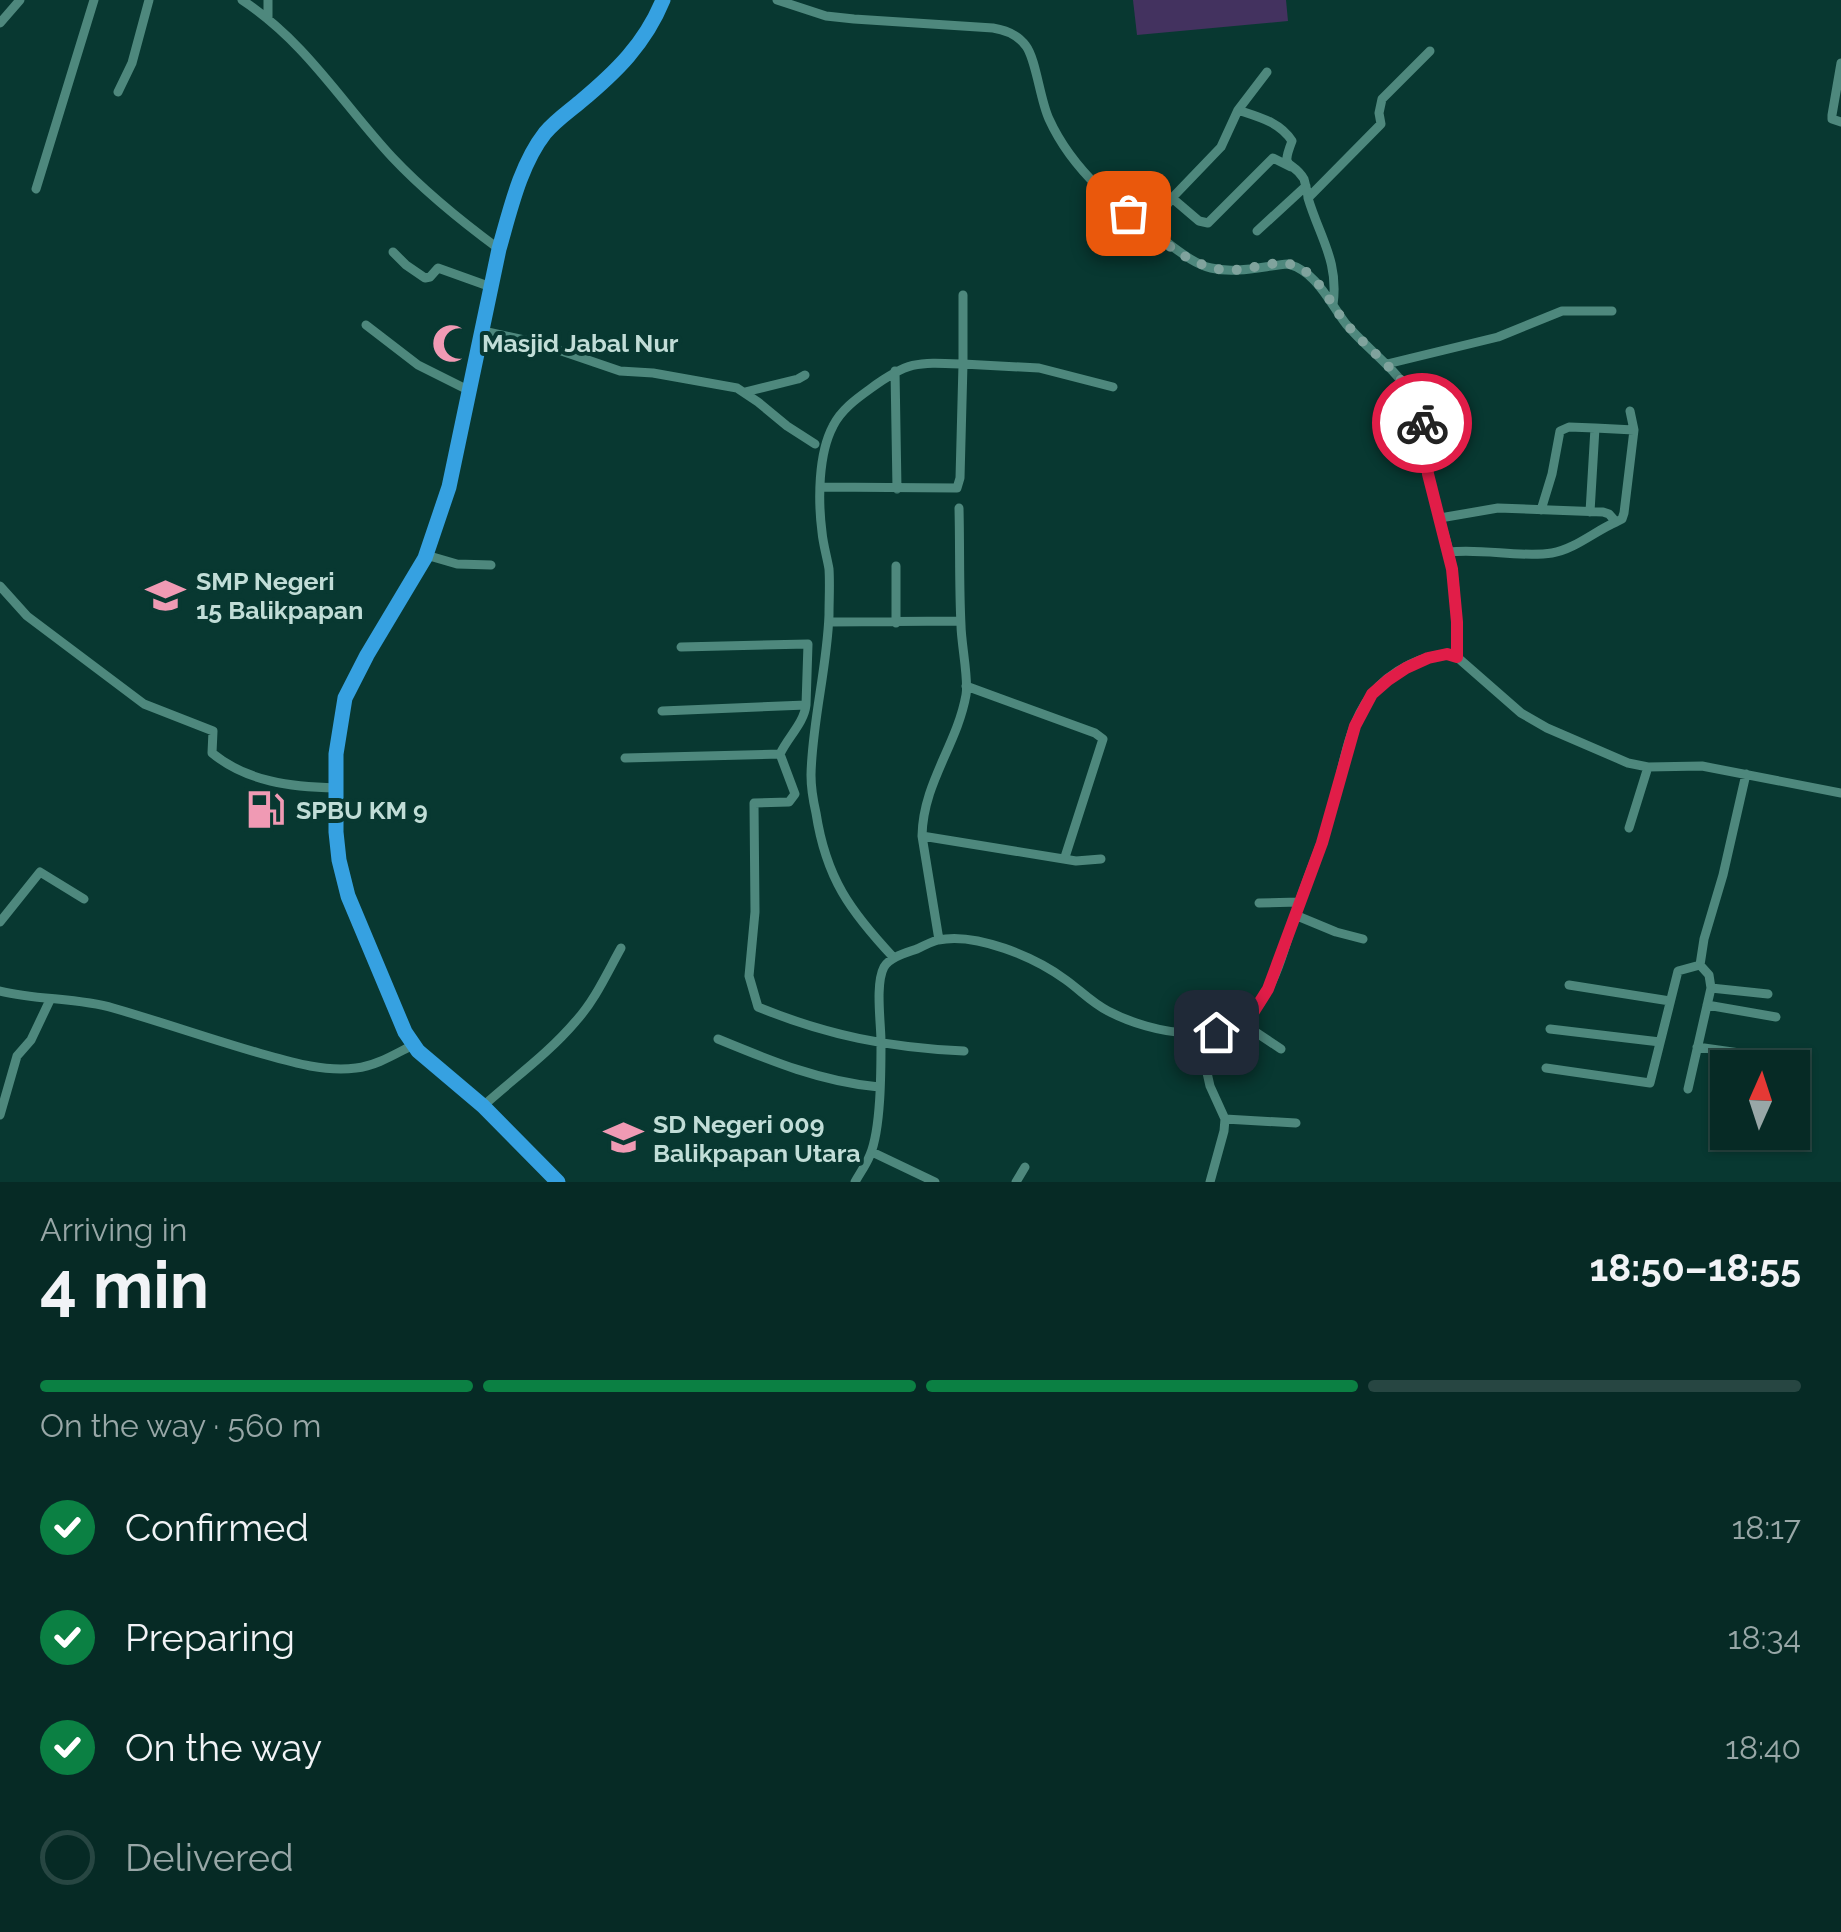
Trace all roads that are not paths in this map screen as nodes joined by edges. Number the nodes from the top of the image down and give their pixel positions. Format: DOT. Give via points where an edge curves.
graph roads {
  1 [pos="20,0"];
  2 [pos="94,0"];
  3 [pos="149,0"];
  4 [pos="242,0"];
  5 [pos="268,0"];
  6 [pos="662,0"];
  7 [pos="777,0"];
  8 [pos="268,19"];
  9 [pos="0,22"];
  10 [pos="1430,51"];
  11 [pos="1841,63"];
  12 [pos="1267,72"];
  13 [pos="1840,80"];
  14 [pos="118,92"];
  15 [pos="1238,110"];
  16 [pos="1841,122"];
  17 [pos="1291,168"];
  18 [pos="1306,186"];
  19 [pos="36,190"];
  20 [pos="1172,198"];
  21 [pos="1308,198"];
  22 [pos="1148,229"];
  23 [pos="1257,230"];
  24 [pos="499,249"];
  25 [pos="393,252"];
  26 [pos="492,287"];
  27 [pos="962,295"];
  28 [pos="1333,305"];
  29 [pos="1612,311"];
  30 [pos="366,325"];
  31 [pos="483,331"];
  32 [pos="962,364"];
  33 [pos="1387,364"];
  34 [pos="895,371"];
  35 [pos="805,374"];
  36 [pos="1113,388"];
  37 [pos="468,390"];
  38 [pos="745,392"];
  39 [pos="1630,411"];
  40 [pos="1595,428"];
  41 [pos="1634,430"];
  42 [pos="815,444"];
  43 [pos="820,487"];
  44 [pos="897,489"];
  45 [pos="959,508"];
  46 [pos="1541,510"];
  47 [pos="1590,512"];
  48 [pos="1440,518"];
  49 [pos="1616,522"];
  50 [pos="1449,552"];
  51 [pos="426,555"];
  52 [pos="491,565"];
  53 [pos="896,566"];
  54 [pos="0,586"];
  55 [pos="960,621"];
  56 [pos="828,622"];
  57 [pos="896,622"];
  58 [pos="681,647"];
  59 [pos="1457,657"];
  60 [pos="966,686"];
  61 [pos="806,704"];
  62 [pos="662,711"];
  63 [pos="780,754"];
  64 [pos="625,758"];
  65 [pos="1648,767"];
  66 [pos="1746,774"];
  67 [pos="336,788"];
  68 [pos="1841,793"];
  69 [pos="1629,828"];
  70 [pos="922,836"];
  71 [pos="1064,857"];
  72 [pos="47,860"];
  73 [pos="1101,860"];
  74 [pos="40,872"];
  75 [pos="84,898"];
  76 [pos="1299,902"];
  77 [pos="1259,903"];
  78 [pos="1295,914"];
  79 [pos="0,922"];
  80 [pos="938,940"];
  81 [pos="1363,940"];
  82 [pos="622,948"];
  83 [pos="894,958"];
  84 [pos="1700,965"];
  85 [pos="1569,985"];
  86 [pos="1710,988"];
  87 [pos="0,991"];
  88 [pos="1768,994"];
  89 [pos="50,1000"];
  90 [pos="1670,1000"];
  91 [pos="1706,1005"];
  92 [pos="1776,1017"];
  93 [pos="1242,1023"];
  94 [pos="1550,1029"];
  95 [pos="1198,1033"];
  96 [pos="718,1040"];
  97 [pos="1660,1042"];
  98 [pos="881,1043"];
  99 [pos="413,1046"];
  100 [pos="1697,1047"];
  101 [pos="1281,1049"];
  102 [pos="964,1050"];
  103 [pos="1718,1050"];
  104 [pos="1546,1068"];
  105 [pos="879,1086"];
  106 [pos="1688,1089"];
  107 [pos="483,1106"];
  108 [pos="0,1115"];
  109 [pos="1225,1119"];
  110 [pos="1296,1123"];
  111 [pos="872,1152"];
  112 [pos="1025,1167"];
  113 [pos="558,1182"];
  114 [pos="855,1182"];
  115 [pos="935,1182"];
  116 [pos="1016,1182"];
  117 [pos="1210,1182"];
  1 -- 9 [label="street"];
  2 -- 19 [label="street"];
  3 -- 14 [label="street"];
  4 -- 8 [label="street"];
  5 -- 8 [label="street"];
  6 -- 24 [label="highway" via="629,58 539,143"];
  7 -- 22 [label="street" via="826,16 1010,32 1031,53 1045,112 1068,153 1095,186"];
  8 -- 24 [label="street" via="429,196"];
  10 -- 21 [label="street" via="1382,99 1382,124"];
  11 -- 13 [label="street"];
  12 -- 15 [label="street"];
  13 -- 16 [label="street" via="1832,119"];
  15 -- 17 [label="street" via="1290,136"];
  15 -- 20 [label="street" via="1221,147"];
  17 -- 18 [label="street"];
  17 -- 20 [label="street" via="1273,158 1208,223"];
  18 -- 21 [label="street"];
  18 -- 23 [label="street"];
  20 -- 22 [label="street"];
  21 -- 28 [label="street" via="1333,266"];
  22 -- 28 [label="street" via="1208,268 1294,265"];
  24 -- 26 [label="highway"];
  25 -- 26 [label="street" via="425,278 438,268"];
  26 -- 31 [label="highway"];
  27 -- 32 [label="street"];
  28 -- 33 [label="street"];
  29 -- 33 [label="street" via="1562,311 1498,337"];
  30 -- 37 [label="street" via="418,365"];
  31 -- 37 [label="highway"];
  31 -- 38 [label="street" via="538,342 620,372"];
  32 -- 34 [label="street" via="916,363"];
  32 -- 36 [label="street" via="1039,368"];
  32 -- 44 [label="street" via="958,486"];
  33 -- 48 [label="street" via="1418,408"];
  34 -- 43 [label="street" via="831,429"];
  34 -- 44 [label="street"];
  35 -- 38 [label="street"];
  37 -- 51 [label="highway" via="449,487"];
  38 -- 42 [label="street"];
  39 -- 41 [label="street"];
  40 -- 41 [label="street"];
  40 -- 46 [label="street" via="1560,431"];
  40 -- 47 [label="street"];
  41 -- 49 [label="street" via="1624,513"];
  43 -- 44 [label="street"];
  43 -- 56 [label="street"];
  45 -- 55 [label="street"];
  46 -- 47 [label="street"];
  46 -- 48 [label="street" via="1498,508"];
  47 -- 49 [label="street" via="1610,514"];
  48 -- 50 [label="street"];
  49 -- 50 [label="street" via="1550,553"];
  50 -- 59 [label="street"];
  51 -- 52 [label="street"];
  51 -- 67 [label="highway" via="345,698"];
  53 -- 57 [label="street"];
  54 -- 67 [label="street" via="27,616 144,704 213,731 212,753 233,768 274,782"];
  55 -- 57 [label="street"];
  55 -- 60 [label="street"];
  56 -- 57 [label="street"];
  56 -- 83 [label="street" via="811,778 820,842 845,900"];
  58 -- 61 [label="street" via="808,644"];
  59 -- 65 [label="street" via="1530,718"];
  59 -- 76 [label="street" via="1428,658 1372,694 1355,726"];
  60 -- 70 [label="street" via="927,797"];
  60 -- 71 [label="street" via="1104,739"];
  61 -- 62 [label="street"];
  61 -- 63 [label="street"];
  63 -- 64 [label="street"];
  63 -- 98 [label="street" via="795,794 789,802 754,803 750,976 758,1007"];
  65 -- 66 [label="street"];
  65 -- 69 [label="street"];
  66 -- 68 [label="street"];
  66 -- 84 [label="street"];
  67 -- 99 [label="highway" via="338,860 348,896"];
  70 -- 71 [label="street"];
  70 -- 80 [label="street"];
  71 -- 73 [label="street"];
  72 -- 74 [label="street"];
  74 -- 75 [label="street"];
  74 -- 79 [label="street"];
  76 -- 77 [label="street"];
  76 -- 78 [label="street"];
  78 -- 81 [label="street"];
  78 -- 93 [label="street" via="1268,989"];
  80 -- 83 [label="street"];
  80 -- 95 [label="street" via="1017,952 1104,1010 1152,1027"];
  82 -- 107 [label="street" via="576,1022"];
  83 -- 98 [label="street" via="882,974"];
  84 -- 86 [label="street"];
  84 -- 90 [label="street" via="1678,970"];
  85 -- 90 [label="street"];
  86 -- 88 [label="street"];
  86 -- 91 [label="street"];
  87 -- 89 [label="street"];
  89 -- 99 [label="street" via="110,1007 331,1069 376,1063"];
  89 -- 108 [label="street" via="16,1056"];
  90 -- 97 [label="street"];
  91 -- 92 [label="street"];
  91 -- 100 [label="street"];
  93 -- 95 [label="street"];
  93 -- 101 [label="street"];
  94 -- 97 [label="street"];
  95 -- 109 [label="street"];
  96 -- 105 [label="street" via="802,1072"];
  97 -- 104 [label="street" via="1650,1083"];
  98 -- 102 [label="street"];
  98 -- 105 [label="street"];
  99 -- 107 [label="highway"];
  100 -- 103 [label="street"];
  100 -- 106 [label="street"];
  105 -- 111 [label="street"];
  107 -- 113 [label="highway"];
  109 -- 110 [label="street"];
  109 -- 117 [label="street"];
  111 -- 114 [label="street"];
  111 -- 115 [label="street"];
  112 -- 116 [label="street"];
}
